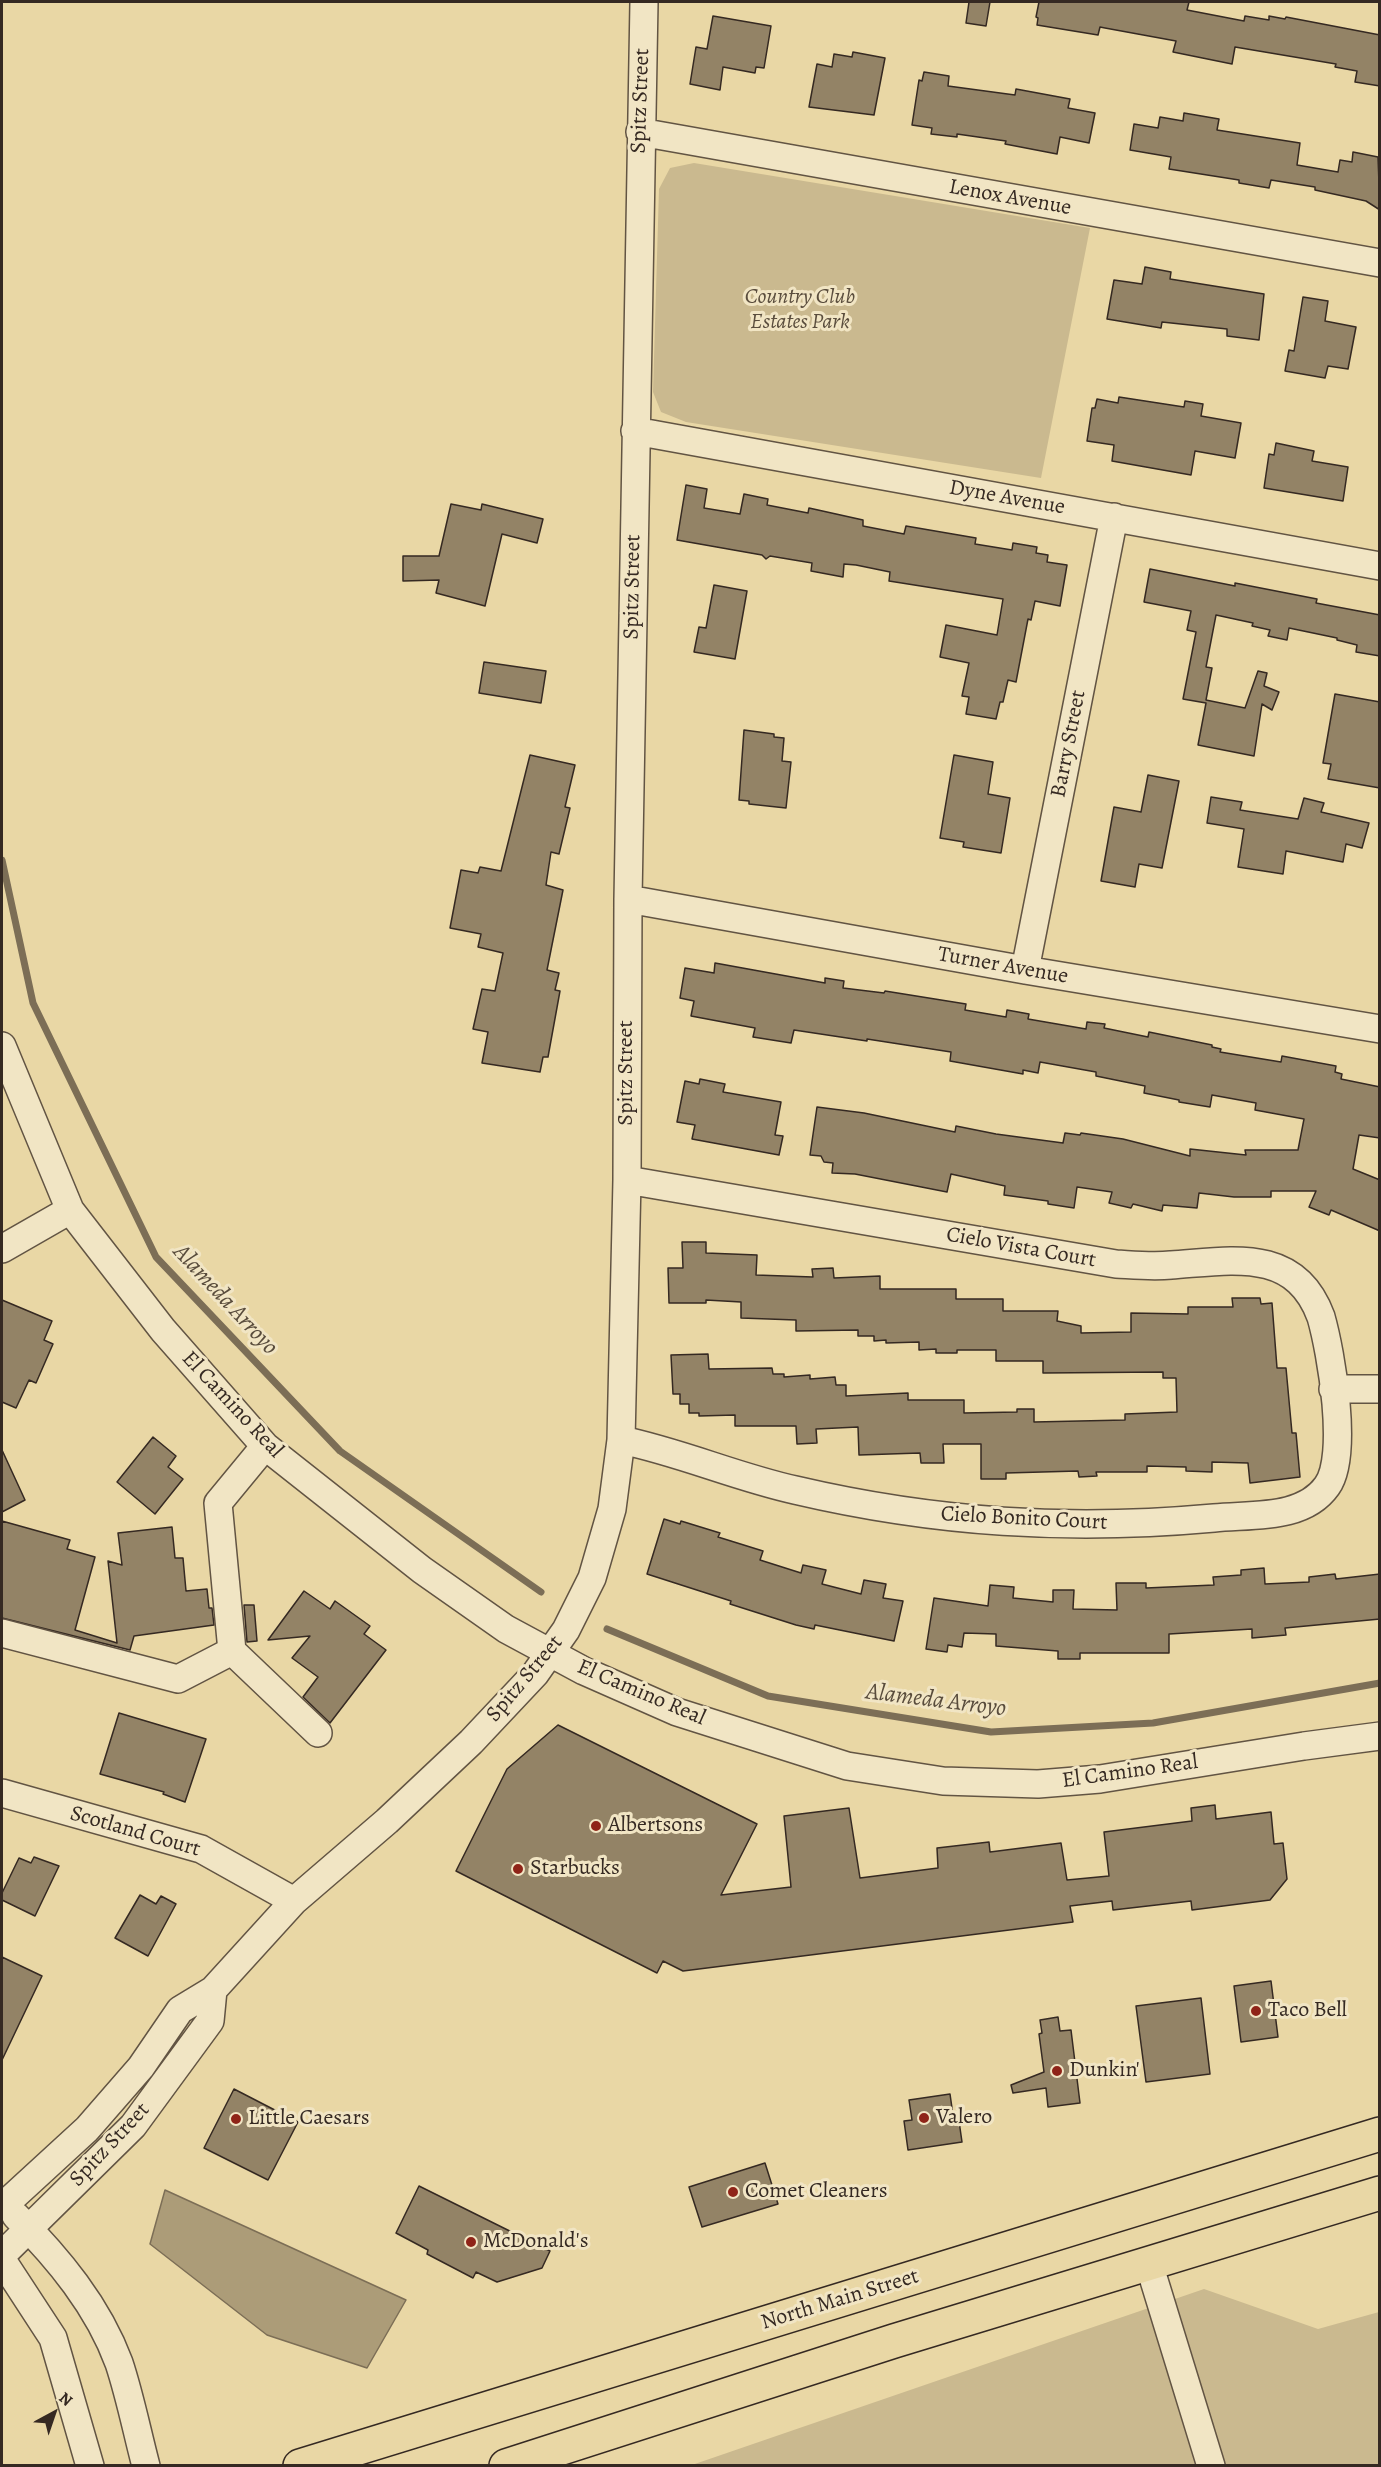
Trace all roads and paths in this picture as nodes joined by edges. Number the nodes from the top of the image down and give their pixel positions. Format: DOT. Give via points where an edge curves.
graph roads {
  1 [pos="644,2"];
  2 [pos="640,132"];
  3 [pos="1380,263"];
  4 [pos="635,431"];
  5 [pos="1114,517"];
  6 [pos="1380,566"];
  7 [pos="628,899"];
  8 [pos="1025,970"];
  9 [pos="1380,1029"];
  10 [pos="2,1046"];
  11 [pos="627,1180"];
  12 [pos="70,1210"];
  13 [pos="2,1249"];
  14 [pos="1333,1389"];
  15 [pos="1380,1389"];
  16 [pos="621,1440"];
  17 [pos="265,1446"];
  18 [pos="2,1633"];
  19 [pos="232,1651"];
  20 [pos="549,1652"];
  21 [pos="318,1733"];
  22 [pos="1380,1736"];
  23 [pos="2,1793"];
  24 [pos="294,1901"];
  25 [pos="213,1990"];
  26 [pos="1380,2134"];
  27 [pos="1379,2192"];
  28 [pos="2,2204"];
  29 [pos="29,2228"];
  30 [pos="2,2255"];
  31 [pos="2,2260"];
  32 [pos="1149,2264"];
  33 [pos="90,2466"];
  34 [pos="146,2466"];
  35 [pos="300,2466"];
  36 [pos="506,2466"];
  37 [pos="1211,2466"];
  1 -- 2 [label="street, Spitz Street"];
  2 -- 3 [label="street, Lenox Avenue"];
  2 -- 4 [label="street, Spitz Street"];
  4 -- 5 [label="street, Dyne Avenue"];
  4 -- 7 [label="street, Spitz Street"];
  5 -- 6 [label="street, Dyne Avenue"];
  5 -- 8 [label="street, Barry Street"];
  7 -- 8 [label="street, Turner Avenue"];
  7 -- 11 [label="street, Spitz Street"];
  8 -- 9 [label="street, Turner Avenue"];
  10 -- 12 [label="street, El Camino Real"];
  11 -- 14 [label="street, Cielo Vista Court" via="1116,1264 1240,1260 1263,1263 1295,1279 1317,1306"];
  11 -- 16 [label="street, Spitz Street"];
  12 -- 13 [label="street"];
  12 -- 17 [label="street, El Camino Real" via="163,1330"];
  14 -- 15 [label="street"];
  14 -- 16 [label="street, Cielo Bonito Court" via="1339,1441 1337,1463 1329,1484 1312,1501 1280,1512 1159,1523 1055,1525 952,1519 793,1490"];
  16 -- 20 [label="street, Spitz Street" via="612,1509 592,1578 566,1630"];
  17 -- 19 [label="street" via="218,1503"];
  17 -- 20 [label="street, El Camino Real" via="422,1570 506,1629"];
  18 -- 19 [label="street" via="177,1679"];
  19 -- 21 [label="street"];
  20 -- 22 [label="street, El Camino Real" via="631,1693 720,1727 847,1766 943,1781 1038,1784 1100,1779"];
  20 -- 24 [label="street, Spitz Street" via="535,1674 471,1742"];
  23 -- 24 [label="street, Scotland Court" via="201,1849"];
  24 -- 25 [label="street, Spitz Street"];
  25 -- 28 [label="street, Spitz Street" via="180,2010 141,2067 87,2129"];
  25 -- 29 [label="street, Spitz Street" via="210,2021 133,2126"];
  26 -- 35 [label="main road, North Main Street"];
  27 -- 32 [label="main road"];
  28 -- 29 [label="street"];
  29 -- 30 [label="street, Spitz Street"];
  29 -- 34 [label="street" via="92,2307 118,2362"];
  31 -- 33 [label="street" via="53,2338"];
  32 -- 36 [label="main road"];
  32 -- 37 [label="street"];
}
